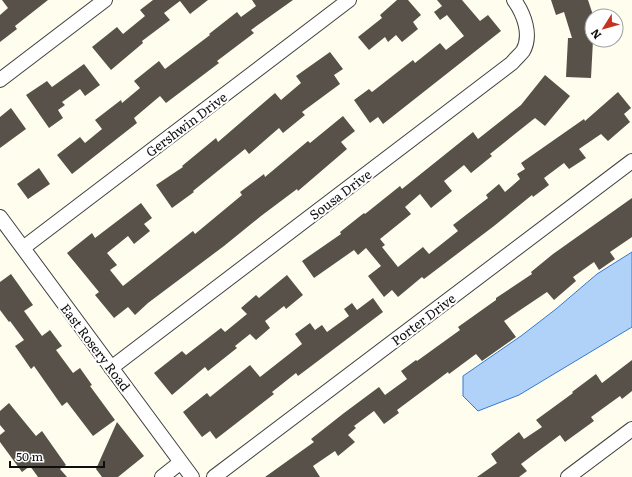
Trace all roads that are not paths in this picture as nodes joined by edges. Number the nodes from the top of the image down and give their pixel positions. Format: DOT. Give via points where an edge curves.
graph roads {
  1 [pos="105,0"];
  2 [pos="349,0"];
  3 [pos="514,0"];
  4 [pos="0,80"];
  5 [pos="632,161"];
  6 [pos="0,217"];
  7 [pos="23,248"];
  8 [pos="111,368"];
  9 [pos="632,429"];
  10 [pos="181,462"];
  11 [pos="162,477"];
  12 [pos="192,477"];
  13 [pos="214,477"];
  14 [pos="568,477"];
  1 -- 4 [label="street"];
  2 -- 7 [label="street, Gershwin Drive"];
  3 -- 8 [label="street, Sousa Drive" via="524,19 527,34 523,51 512,63"];
  5 -- 13 [label="street, Porter Drive"];
  6 -- 7 [label="street, East Rosery Road"];
  7 -- 8 [label="street, East Rosery Road"];
  8 -- 10 [label="street, East Rosery Road"];
  9 -- 14 [label="street"];
  10 -- 11 [label="street"];
  10 -- 12 [label="street, East Rosery Road"];
}
